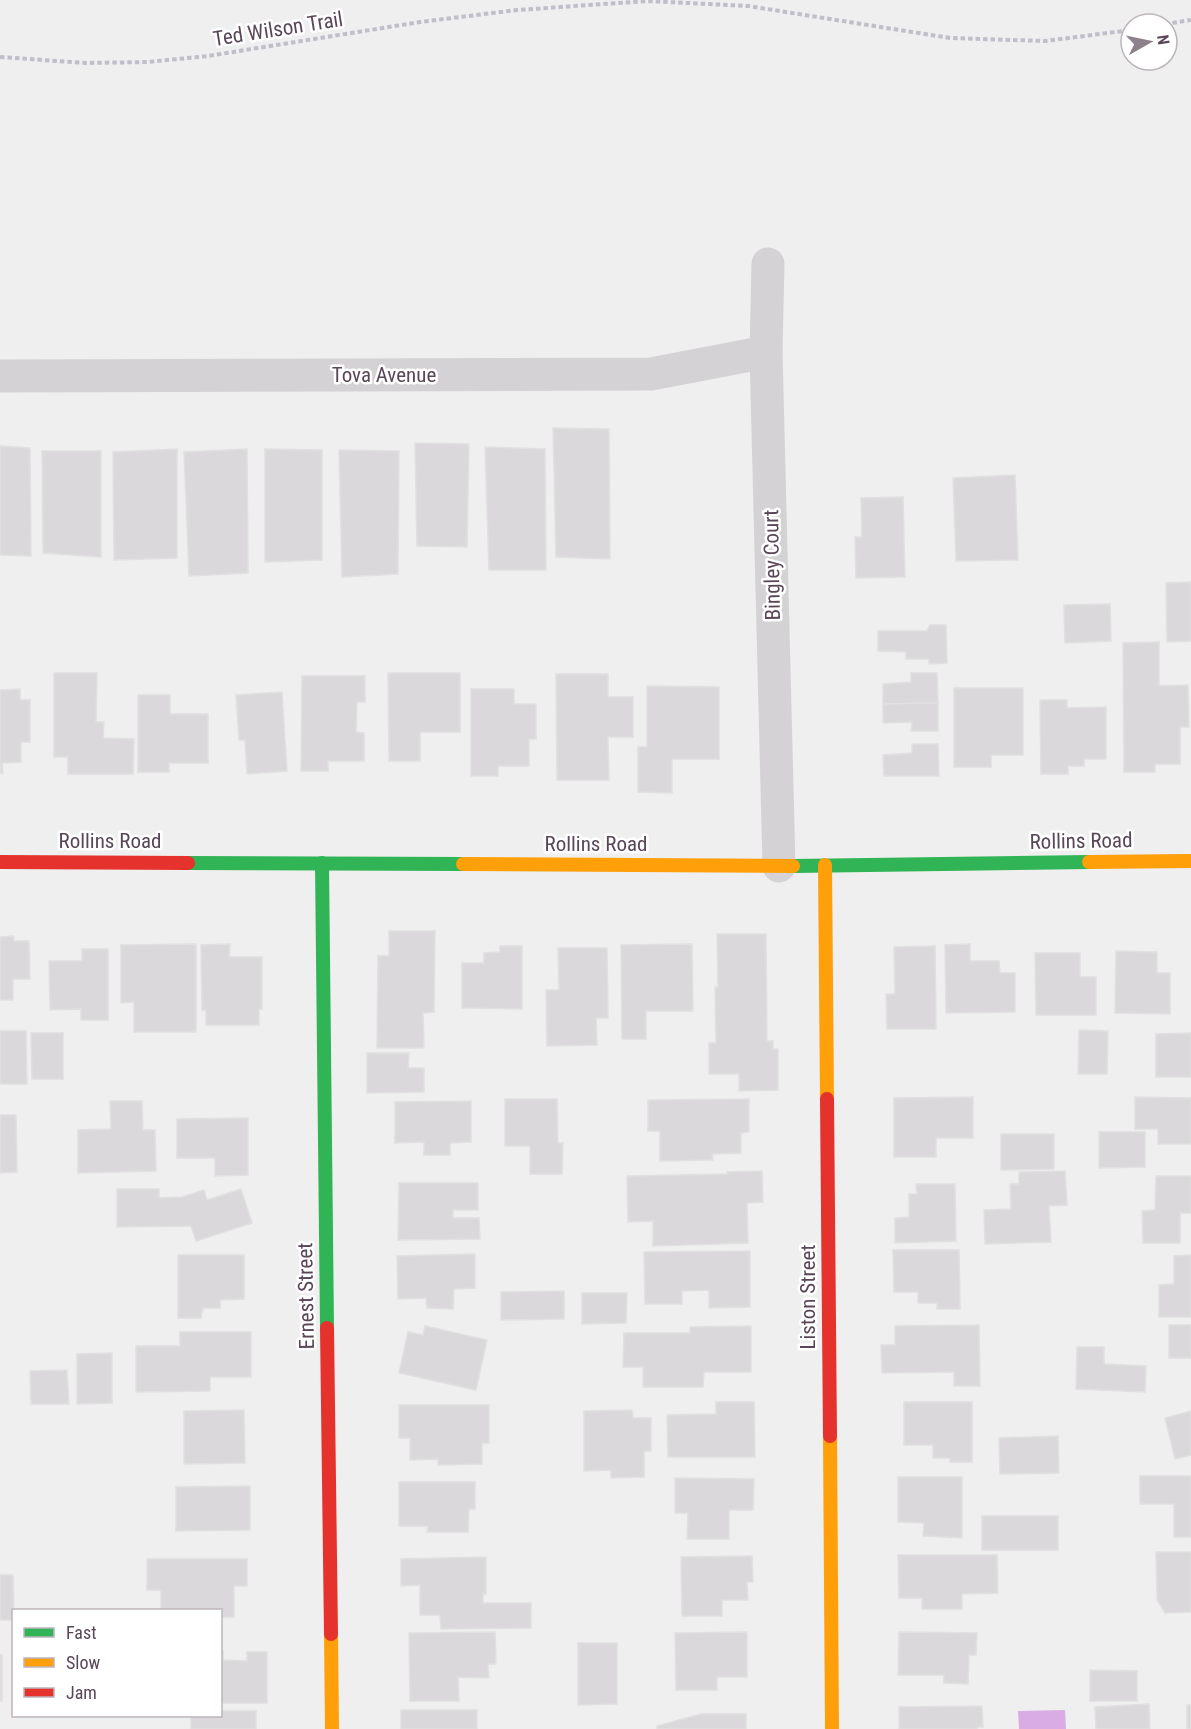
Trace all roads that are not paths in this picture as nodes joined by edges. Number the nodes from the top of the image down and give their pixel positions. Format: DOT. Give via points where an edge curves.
graph roads {
  1 [pos="768,264"];
  2 [pos="766,352"];
  3 [pos="0,376"];
  4 [pos="1191,861"];
  5 [pos="0,862"];
  6 [pos="322,863"];
  7 [pos="825,865"];
  8 [pos="779,866"];
  9 [pos="332,1729"];
  10 [pos="832,1729"];
  1 -- 2 [label="street, Bingley Court"];
  2 -- 3 [label="street, Tova Avenue" via="651,374"];
  2 -- 8 [label="street, Bingley Court"];
  4 -- 7 [label="street, Rollins Road"];
  5 -- 6 [label="street, Rollins Road"];
  6 -- 8 [label="street, Rollins Road"];
  6 -- 9 [label="street, Ernest Street"];
  7 -- 8 [label="street, Rollins Road"];
  7 -- 10 [label="street, Liston Street"];
}
